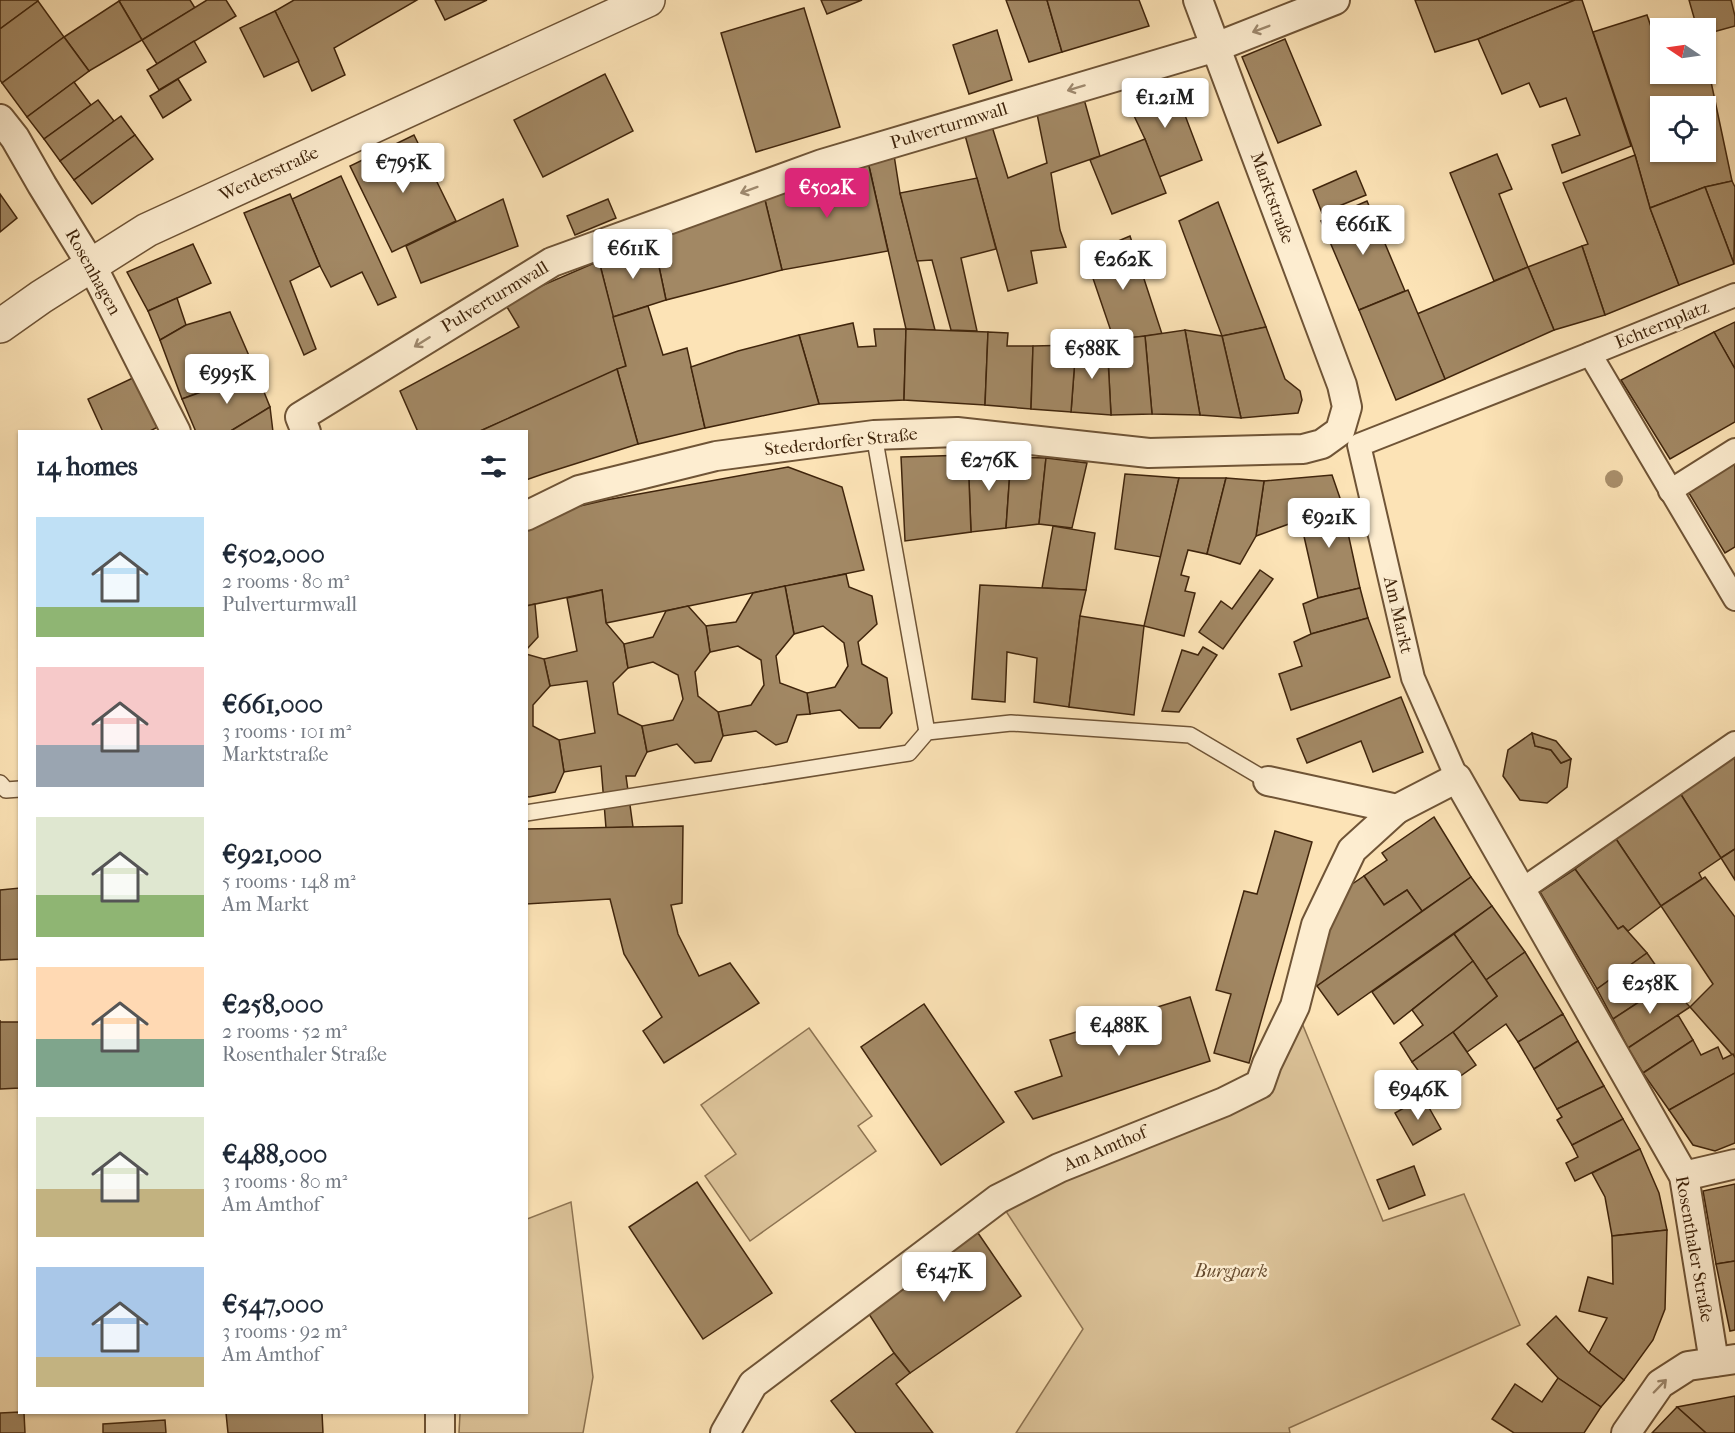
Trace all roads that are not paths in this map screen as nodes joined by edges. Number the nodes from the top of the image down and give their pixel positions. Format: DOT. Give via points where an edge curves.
graph roads {
  1 [pos="648,0"];
  2 [pos="1198,0"];
  3 [pos="1335,0"];
  4 [pos="1216,47"];
  5 [pos="0,119"];
  6 [pos="92,266"];
  7 [pos="1735,295"];
  8 [pos="0,326"];
  9 [pos="1590,354"];
  10 [pos="175,430"];
  11 [pos="305,430"];
  12 [pos="1340,431"];
  13 [pos="874,435"];
  14 [pos="1735,450"];
  15 [pos="1670,491"];
  16 [pos="528,515"];
  17 [pos="1728,571"];
  18 [pos="1735,599"];
  19 [pos="927,732"];
  20 [pos="1735,743"];
  21 [pos="1457,778"];
  22 [pos="1268,781"];
  23 [pos="0,783"];
  24 [pos="18,789"];
  25 [pos="1397,809"];
  26 [pos="528,813"];
  27 [pos="1520,891"];
  28 [pos="1735,1164"];
  29 [pos="1684,1176"];
  30 [pos="1725,1360"];
  31 [pos="440,1414"];
  32 [pos="440,1433"];
  33 [pos="725,1433"];
  34 [pos="1626,1433"];
  1 -- 6 [label="street, Werderstraße" via="147,230"];
  2 -- 4 [label="street, Marktstraße"];
  3 -- 4 [label="street, Pulverturmwall, one-way"];
  4 -- 11 [label="street, Pulverturmwall, one-way" via="822,164 552,262 300,417"];
  4 -- 12 [label="street, Marktstraße" via="1342,386 1347,407"];
  5 -- 6 [label="street, Rosenhagen"];
  6 -- 8 [label="street, Werderstraße"];
  6 -- 10 [label="street, Rosenhagen"];
  7 -- 9 [label="street, Echternplatz"];
  9 -- 15 [label="street"];
  9 -- 21 [label="street, Am Markt" via="1359,445 1413,678"];
  12 -- 13 [label="street, Stederdorfer Straße" via="1322,444 1303,449 1149,453 957,432"];
  13 -- 16 [label="street, Stederdorfer Straße" via="716,456 579,490"];
  13 -- 19 [label="lane"];
  14 -- 15 [label="street"];
  15 -- 17 [label="street"];
  17 -- 18 [label="street"];
  19 -- 22 [label="lane" via="1011,723 1190,735"];
  19 -- 26 [label="lane" via="909,753"];
  20 -- 27 [label="street"];
  21 -- 25 [label="street, Am Amthof"];
  21 -- 27 [label="street, Am Markt"];
  22 -- 25 [label="street"];
  23 -- 24 [label="lane" via="6,790"];
  25 -- 33 [label="street, Am Amthof" via="1352,850 1316,925 1295,1005 1260,1084 1059,1168 998,1199 753,1384"];
  27 -- 29 [label="street, Rosenthaler Straße"];
  28 -- 29 [label="street"];
  29 -- 30 [label="street, Rosenthaler Straße"];
  34 -- 30 [label="street, one-way" via="1660,1384 1688,1366"];
  31 -- 32 [label="street"];
}
